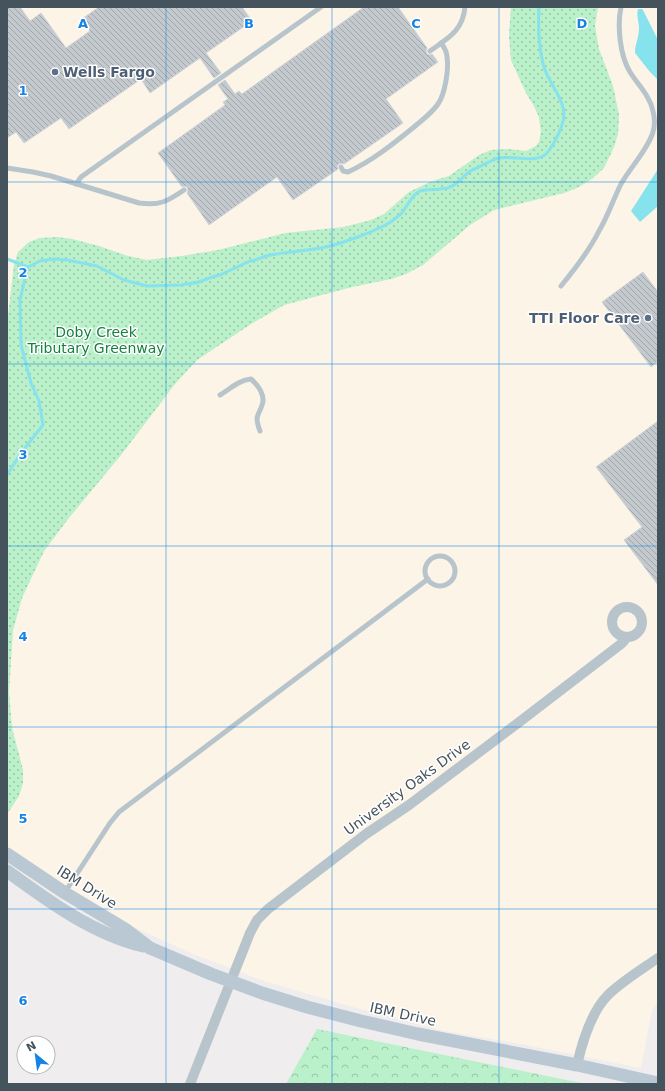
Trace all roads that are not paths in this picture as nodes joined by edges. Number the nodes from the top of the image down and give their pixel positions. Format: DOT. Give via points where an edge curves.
graph roads {
  1 [pos="321,7"];
  2 [pos="465,7"];
  3 [pos="621,7"];
  4 [pos="441,43"];
  5 [pos="430,51"];
  6 [pos="340,167"];
  7 [pos="7,168"];
  8 [pos="76,184"];
  9 [pos="184,190"];
  10 [pos="561,286"];
  11 [pos="220,395"];
  12 [pos="260,430"];
  13 [pos="428,579"];
  14 [pos="626,637"];
  15 [pos="7,854"];
  16 [pos="7,863"];
  17 [pos="7,871"];
  18 [pos="65,893"];
  19 [pos="150,948"];
  20 [pos="658,958"];
  21 [pos="231,981"];
  22 [pos="577,1065"];
  23 [pos="658,1082"];
  24 [pos="190,1084"];
  1 -- 8 [label="lane" via="81,177"];
  2 -- 4 [label="lane" via="459,26"];
  3 -- 10 [label="lane" via="621,42 630,71 651,104 654,118 652,135 622,184 600,231"];
  4 -- 5 [label="lane"];
  4 -- 6 [label="lane" via="446,51 448,63 443,93 438,104 420,122 376,156 348,172"];
  7 -- 8 [label="lane" via="42,174"];
  8 -- 9 [label="lane" via="147,204 167,201"];
  11 -- 12 [label="lane" via="251,379 263,398 263,405 257,418"];
  13 -- 13 [label="lane" via="440,586 449,583 455,575 454,565 447,557 432,558 425,570"];
  13 -- 18 [label="lane" via="119,812"];
  14 -- 21 [label="street, University Oaks Drive" via="621,644 518,723 268,909 253,926"];
  15 -- 18 [label="street, IBM Drive"];
  16 -- 18 [label="street" via="55,895 60,897"];
  17 -- 19 [label="street, IBM Drive" via="88,924 117,938"];
  18 -- 19 [label="street, IBM Drive" via="125,929"];
  19 -- 21 [label="street, IBM Drive"];
  20 -- 22 [label="street" via="615,989 603,1001 585,1036"];
  21 -- 22 [label="street, IBM Drive" via="262,993 361,1021"];
  21 -- 24 [label="street, University Oaks Drive"];
  22 -- 23 [label="street, IBM Drive"];
}
